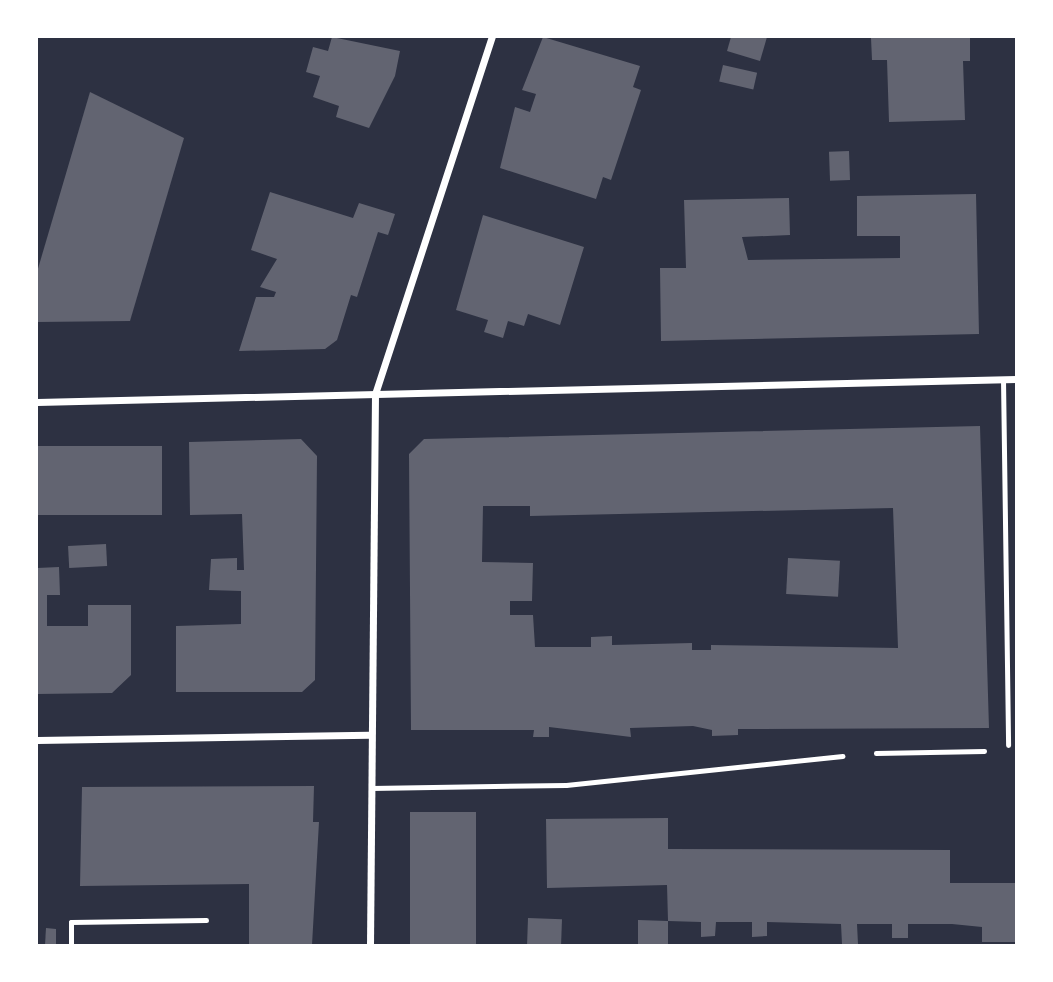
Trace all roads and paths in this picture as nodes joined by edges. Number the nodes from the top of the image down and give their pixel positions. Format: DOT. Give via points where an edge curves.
graph roads {
  1 [pos="492,37"];
  2 [pos="1003,379"];
  3 [pos="1016,379"];
  4 [pos="374,394"];
  5 [pos="37,402"];
  6 [pos="369,735"];
  7 [pos="37,740"];
  8 [pos="1008,745"];
  9 [pos="876,753"];
  10 [pos="842,755"];
  11 [pos="369,788"];
  12 [pos="206,920"];
  13 [pos="71,945"];
  14 [pos="370,945"];
  1 -- 4 [label="street"];
  2 -- 3 [label="street"];
  2 -- 4 [label="street"];
  2 -- 8 [label="lane"];
  4 -- 5 [label="street"];
  4 -- 6 [label="street"];
  6 -- 7 [label="street"];
  6 -- 11 [label="street"];
  8 -- 9 [label="path" via="995,751"];
  10 -- 11 [label="lane" via="566,785"];
  11 -- 14 [label="street"];
  12 -- 13 [label="lane" via="71,922"];
}
